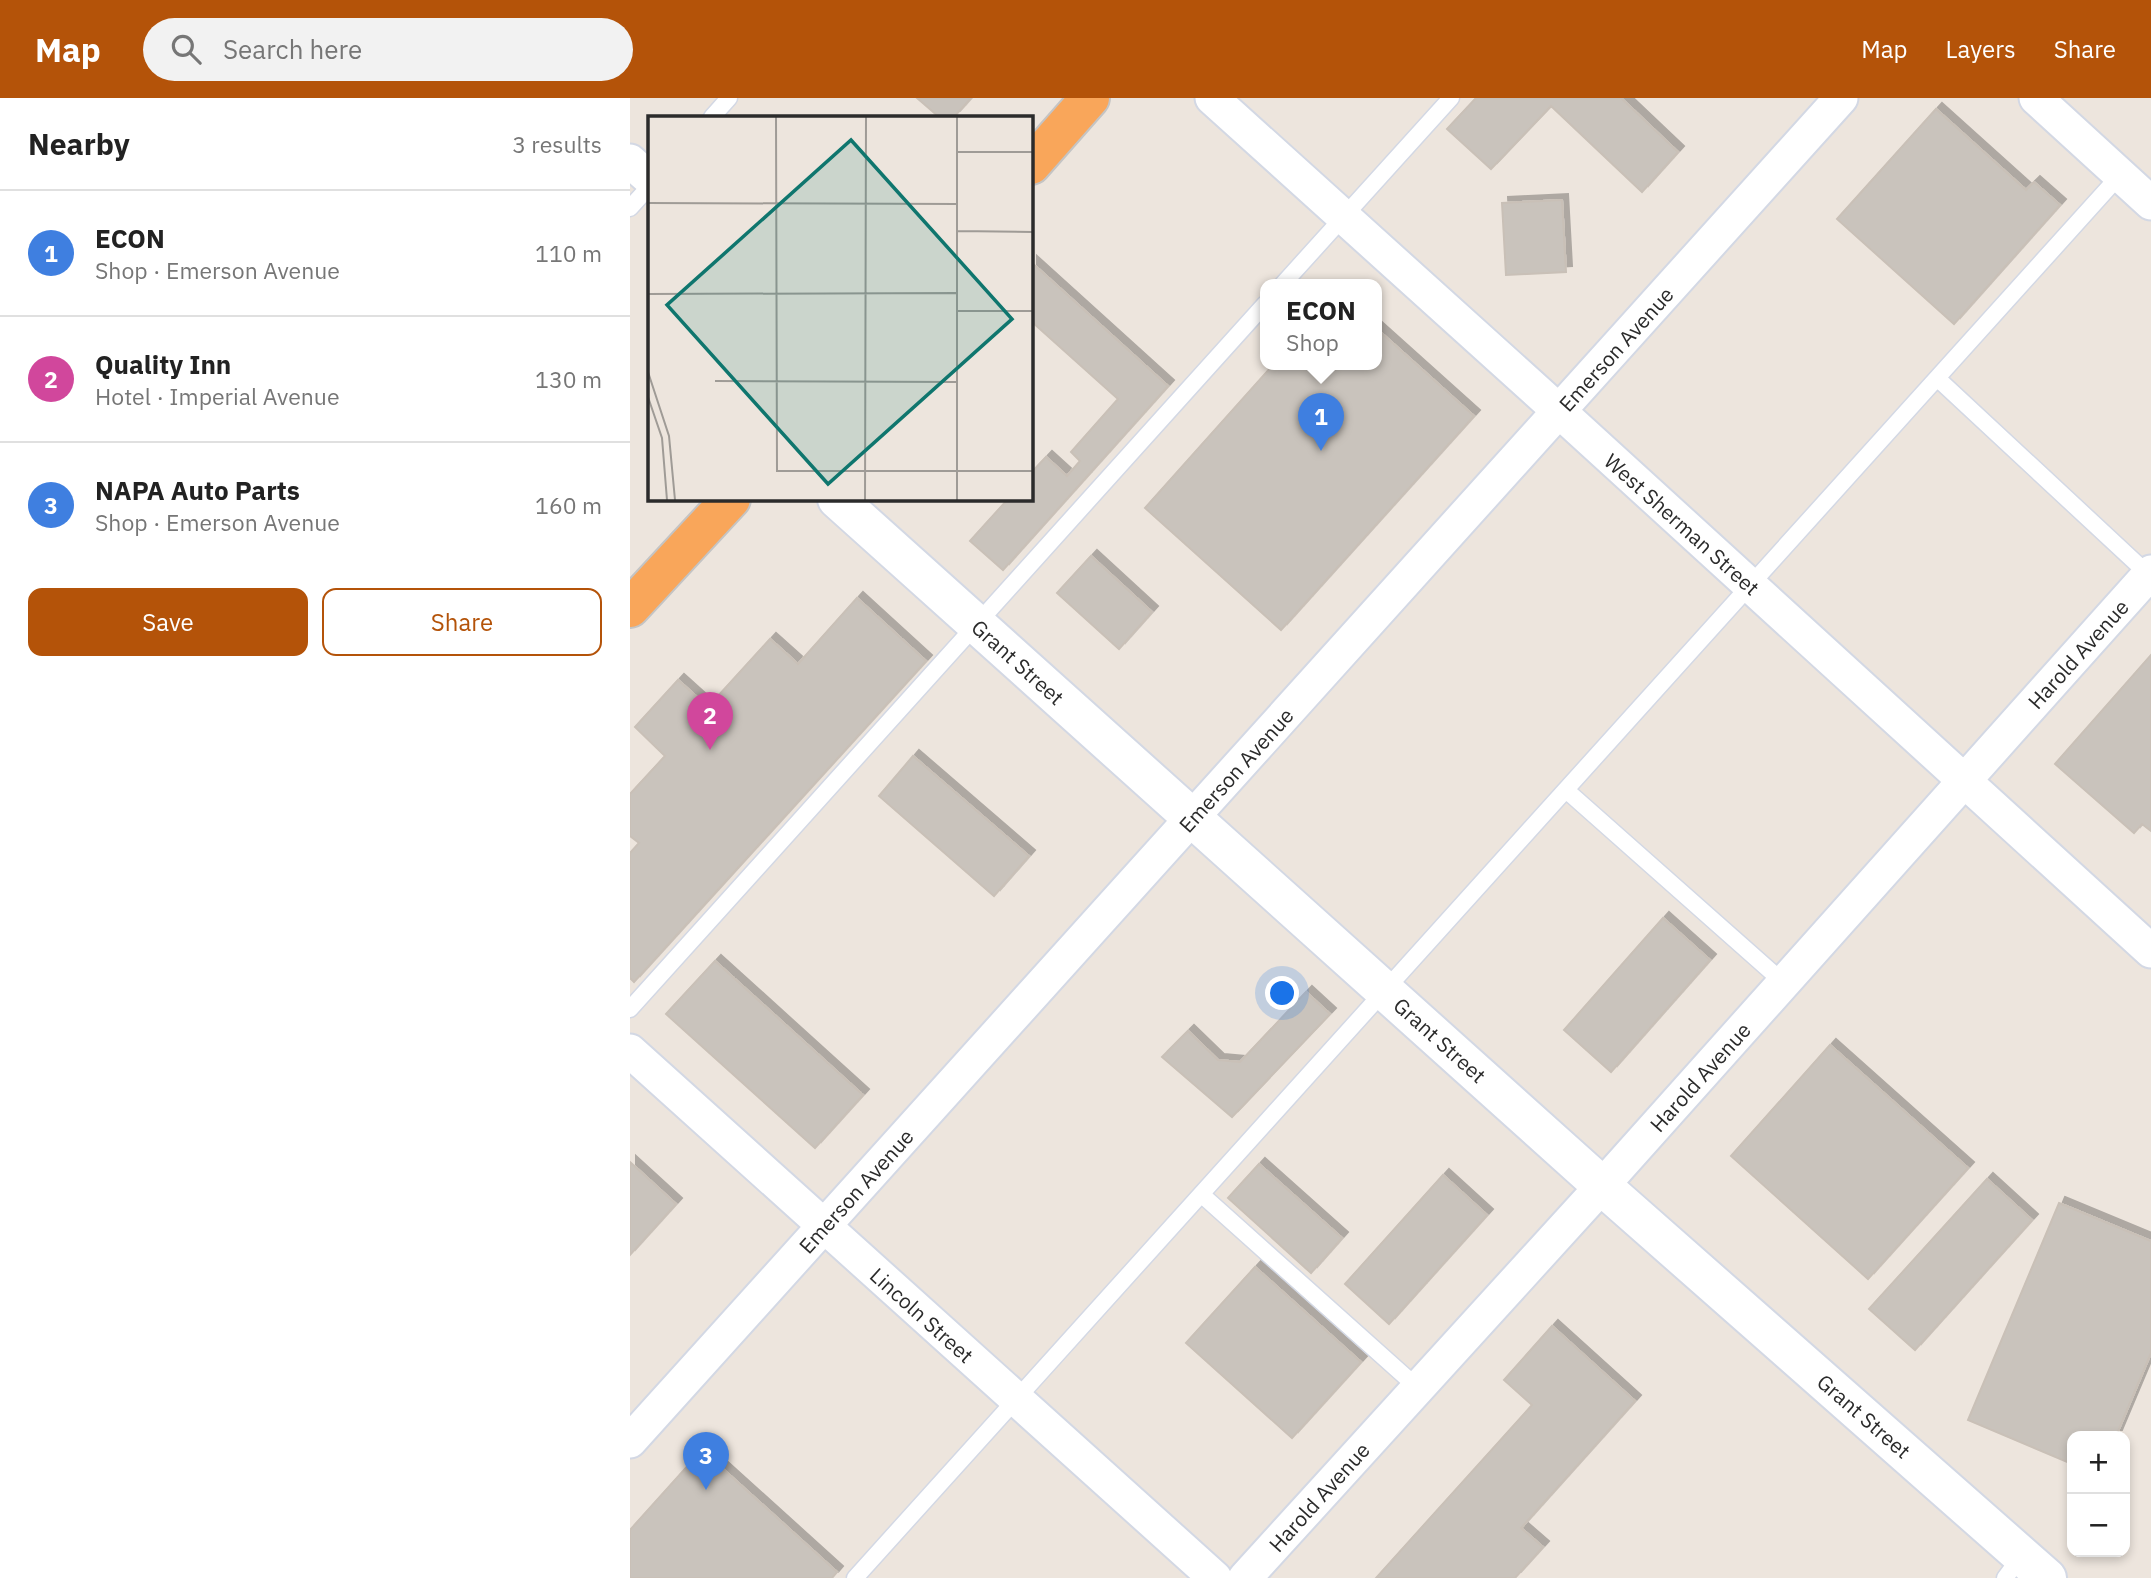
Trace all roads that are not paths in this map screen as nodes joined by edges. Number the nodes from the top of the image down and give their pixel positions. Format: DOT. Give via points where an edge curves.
graph roads {
  1 [pos="729,98"];
  2 [pos="1090,98"];
  3 [pos="1212,98"];
  4 [pos="1451,98"];
  5 [pos="1841,98"];
  6 [pos="2036,98"];
  7 [pos="713,116"];
  8 [pos="630,160"];
  9 [pos="1032,164"];
  10 [pos="2120,175"];
  11 [pos="648,177"];
  12 [pos="648,188"];
  13 [pos="2151,203"];
  14 [pos="630,208"];
  15 [pos="1343,217"];
  16 [pos="1287,279"];
  17 [pos="1260,310"];
  18 [pos="1937,378"];
  19 [pos="1560,412"];
  20 [pos="730,500"];
  21 [pos="838,500"];
  22 [pos="2150,574"];
  23 [pos="1750,586"];
  24 [pos="630,608"];
  25 [pos="976,625"];
  26 [pos="1964,781"];
  27 [pos="1566,790"];
  28 [pos="1193,819"];
  29 [pos="2151,951"];
  30 [pos="1784,983"];
  31 [pos="1385,991"];
  32 [pos="630,1009"];
  33 [pos="630,1051"];
  34 [pos="1602,1186"];
  35 [pos="1201,1194"];
  36 [pos="824,1227"];
  37 [pos="1418,1388"];
  38 [pos="1016,1400"];
  39 [pos="630,1441"];
  40 [pos="2024,1570"];
  41 [pos="855,1578"];
  42 [pos="1215,1578"];
  43 [pos="1245,1578"];
  1 -- 7 [label="lane"];
  2 -- 9 [label="highway"];
  3 -- 15 [label="street, West Sherman Street"];
  4 -- 15 [label="lane"];
  5 -- 19 [label="street, Emerson Avenue"];
  6 -- 10 [label="street"];
  8 -- 11 [label="street"];
  10 -- 13 [label="street"];
  10 -- 18 [label="lane"];
  12 -- 14 [label="lane"];
  15 -- 16 [label="lane"];
  15 -- 19 [label="street, West Sherman Street"];
  17 -- 25 [label="lane"];
  18 -- 22 [label="lane"];
  18 -- 23 [label="lane"];
  19 -- 23 [label="street, West Sherman Street"];
  19 -- 28 [label="street, Emerson Avenue"];
  20 -- 24 [label="highway"];
  21 -- 25 [label="street, Grant Street"];
  22 -- 26 [label="street, Harold Avenue"];
  23 -- 26 [label="street, West Sherman Street"];
  23 -- 27 [label="lane"];
  25 -- 28 [label="street, Grant Street"];
  25 -- 32 [label="lane"];
  26 -- 29 [label="street, West Sherman Street"];
  26 -- 30 [label="street, Harold Avenue"];
  27 -- 30 [label="lane"];
  27 -- 31 [label="lane"];
  28 -- 31 [label="street, Grant Street"];
  28 -- 36 [label="street, Emerson Avenue"];
  30 -- 34 [label="street, Harold Avenue"];
  31 -- 34 [label="street, Grant Street"];
  31 -- 35 [label="lane"];
  33 -- 36 [label="street, Lincoln Street"];
  34 -- 37 [label="street, Harold Avenue"];
  34 -- 40 [label="street, Grant Street"];
  35 -- 37 [label="lane"];
  35 -- 38 [label="lane"];
  36 -- 38 [label="street, Lincoln Street"];
  36 -- 39 [label="street, Emerson Avenue"];
  37 -- 43 [label="street, Harold Avenue"];
  38 -- 41 [label="lane"];
  38 -- 42 [label="street, Lincoln Street"];
}
